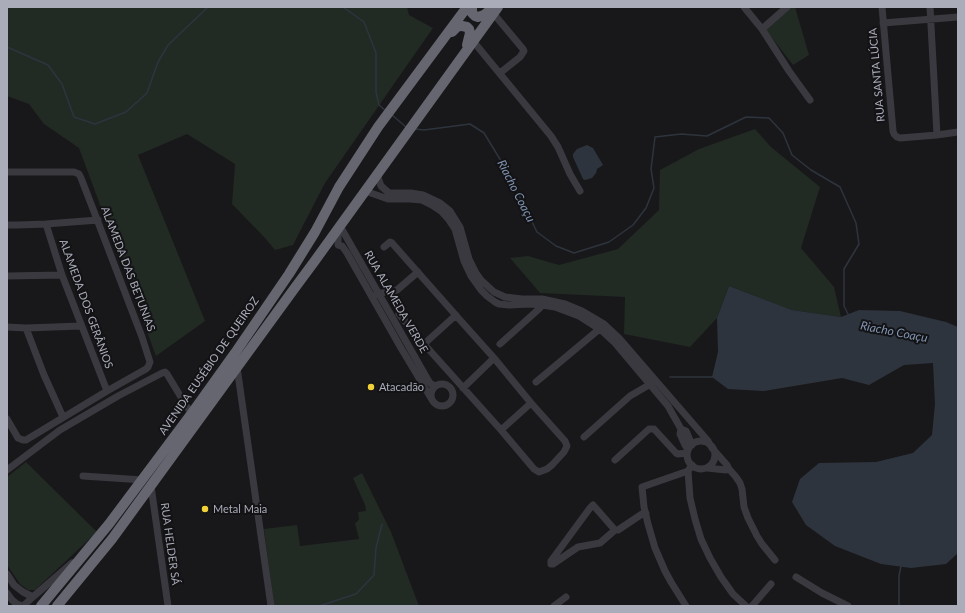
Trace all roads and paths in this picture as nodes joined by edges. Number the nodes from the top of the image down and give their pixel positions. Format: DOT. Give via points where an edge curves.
graph roads {
  1 [pos="467,7"];
  2 [pos="744,7"];
  3 [pos="787,7"];
  4 [pos="882,7"];
  5 [pos="930,7"];
  6 [pos="495,9"];
  7 [pos="958,17"];
  8 [pos="930,19"];
  9 [pos="883,23"];
  10 [pos="762,29"];
  11 [pos="443,39"];
  12 [pos="473,42"];
  13 [pos="463,55"];
  14 [pos="500,73"];
  15 [pos="810,100"];
  16 [pos="958,132"];
  17 [pos="937,135"];
  18 [pos="7,172"];
  19 [pos="377,175"];
  20 [pos="365,191"];
  21 [pos="580,191"];
  22 [pos="98,220"];
  23 [pos="46,224"];
  24 [pos="7,225"];
  25 [pos="338,228"];
  26 [pos="384,247"];
  27 [pos="418,272"];
  28 [pos="62,275"];
  29 [pos="7,276"];
  30 [pos="484,287"];
  31 [pos="494,292"];
  32 [pos="376,296"];
  33 [pos="505,297"];
  34 [pos="490,298"];
  35 [pos="514,302"];
  36 [pos="542,302"];
  37 [pos="504,305"];
  38 [pos="399,314"];
  39 [pos="456,315"];
  40 [pos="81,326"];
  41 [pos="601,326"];
  42 [pos="7,327"];
  43 [pos="26,328"];
  44 [pos="424,344"];
  45 [pos="500,344"];
  46 [pos="494,358"];
  47 [pos="237,367"];
  48 [pos="227,381"];
  49 [pos="536,382"];
  50 [pos="653,383"];
  51 [pos="435,386"];
  52 [pos="463,388"];
  53 [pos="107,391"];
  54 [pos="431,398"];
  55 [pos="531,403"];
  56 [pos="205,411"];
  57 [pos="192,413"];
  58 [pos="63,417"];
  59 [pos="687,418"];
  60 [pos="7,419"];
  61 [pos="241,419"];
  62 [pos="680,426"];
  63 [pos="501,430"];
  64 [pos="701,433"];
  65 [pos="584,437"];
  66 [pos="711,446"];
  67 [pos="688,447"];
  68 [pos="614,460"];
  69 [pos="690,468"];
  70 [pos="707,468"];
  71 [pos="729,469"];
  72 [pos="7,470"];
  73 [pos="83,476"];
  74 [pos="147,483"];
  75 [pos="645,510"];
  76 [pos="615,530"];
  77 [pos="569,536"];
  78 [pos="93,544"];
  79 [pos="578,547"];
  80 [pos="776,560"];
  81 [pos="263,572"];
  82 [pos="7,574"];
  83 [pos="796,577"];
  84 [pos="771,584"];
  85 [pos="7,592"];
  86 [pos="34,596"];
  87 [pos="566,597"];
  88 [pos="41,606"];
  89 [pos="57,606"];
  90 [pos="168,606"];
  91 [pos="266,606"];
  92 [pos="271,606"];
  93 [pos="554,606"];
  94 [pos="686,606"];
  95 [pos="746,606"];
  96 [pos="752,606"];
  97 [pos="848,606"];
  1 -- 6 [label="highway" via="478,17"];
  1 -- 11 [label="highway"];
  2 -- 10 [label="street"];
  3 -- 10 [label="street"];
  4 -- 9 [label="street, RUA SANTA LÚCIA"];
  5 -- 8 [label="street"];
  6 -- 12 [label="highway"];
  6 -- 14 [label="street" via="524,51 520,58"];
  7 -- 8 [label="street"];
  8 -- 9 [label="street"];
  8 -- 17 [label="street"];
  9 -- 17 [label="street, RUA SANTA LÚCIA" via="895,136 900,138"];
  10 -- 15 [label="street"];
  11 -- 13 [label="highway" via="457,27 467,27 470,36"];
  11 -- 57 [label="highway, AVENIDA EUSÉBIO DE QUEIROZ" via="378,127 339,187 289,274"];
  12 -- 13 [label="highway"];
  12 -- 14 [label="street"];
  13 -- 19 [label="highway, AVENIDA EUSÉBIO DE QUEIROZ"];
  14 -- 21 [label="street" via="551,136"];
  16 -- 17 [label="street"];
  18 -- 22 [label="street, ALAMEDA DAS BETUNIAS" via="79,174"];
  19 -- 20 [label="highway, AVENIDA EUSÉBIO DE QUEIROZ"];
  19 -- 30 [label="street" via="381,186 389,192 423,195 450,211 460,227 472,266"];
  20 -- 25 [label="highway, AVENIDA EUSÉBIO DE QUEIROZ"];
  20 -- 30 [label="street" via="388,199 422,200 442,211 457,234 471,276"];
  22 -- 23 [label="street"];
  22 -- 53 [label="street, ALAMEDA DAS BETUNIAS" via="149,359 146,369"];
  23 -- 24 [label="street"];
  23 -- 28 [label="street, ALAMEDA DOS GERÂNIOS"];
  25 -- 32 [label="street, RUA ALAMEDA VERDE"];
  25 -- 32 [label="street, RUA ALAMEDA VERDE" via="338,245 347,252"];
  25 -- 47 [label="highway, AVENIDA EUSÉBIO DE QUEIROZ"];
  26 -- 27 [label="street" via="392,243"];
  27 -- 32 [label="street" via="398,290"];
  27 -- 39 [label="street"];
  28 -- 29 [label="street"];
  28 -- 40 [label="street, ALAMEDA DOS GERÂNIOS"];
  30 -- 31 [label="street"];
  30 -- 34 [label="street"];
  31 -- 33 [label="street"];
  31 -- 34 [label="street"];
  32 -- 51 [label="street, RUA ALAMEDA VERDE" via="428,380"];
  32 -- 54 [label="street, RUA ALAMEDA VERDE"];
  33 -- 35 [label="street"];
  33 -- 37 [label="street"];
  34 -- 37 [label="street"];
  35 -- 36 [label="street"];
  35 -- 37 [label="street"];
  36 -- 41 [label="street"];
  36 -- 45 [label="street" via="540,308"];
  38 -- 44 [label="street"];
  39 -- 44 [label="street"];
  39 -- 46 [label="street"];
  40 -- 43 [label="street"];
  40 -- 53 [label="street, ALAMEDA DOS GERÂNIOS"];
  41 -- 49 [label="street"];
  41 -- 50 [label="street"];
  42 -- 43 [label="street"];
  43 -- 58 [label="street"];
  44 -- 52 [label="street"];
  46 -- 52 [label="street"];
  46 -- 55 [label="street"];
  47 -- 48 [label="highway, AVENIDA EUSÉBIO DE QUEIROZ"];
  47 -- 61 [label="street"];
  48 -- 56 [label="highway, AVENIDA EUSÉBIO DE QUEIROZ"];
  48 -- 61 [label="street" via="231,381 235,387"];
  50 -- 59 [label="street"];
  50 -- 62 [label="street"];
  50 -- 65 [label="street" via="630,396"];
  51 -- 54 [label="street" via="430,394"];
  51 -- 54 [label="street" via="442,383 449,386 453,392 453,399 448,405 440,406"];
  52 -- 63 [label="street"];
  53 -- 58 [label="street"];
  55 -- 63 [label="street"];
  55 -- 63 [label="street" via="567,446 550,467 544,471 537,471"];
  56 -- 57 [label="street" via="199,414"];
  56 -- 74 [label="highway, AVENIDA EUSÉBIO DE QUEIROZ"];
  57 -- 72 [label="street" via="165,372 60,430"];
  57 -- 74 [label="highway, AVENIDA EUSÉBIO DE QUEIROZ"];
  58 -- 60 [label="street" via="26,440 16,436"];
  59 -- 62 [label="street"];
  59 -- 64 [label="street"];
  61 -- 81 [label="street"];
  62 -- 67 [label="street" via="680,434"];
  64 -- 66 [label="street"];
  64 -- 67 [label="street"];
  66 -- 67 [label="street" via="701,442"];
  66 -- 70 [label="street" via="714,460"];
  66 -- 71 [label="street"];
  67 -- 68 [label="street" via="678,454 654,429 649,429"];
  67 -- 69 [label="street"];
  69 -- 70 [label="street"];
  69 -- 75 [label="street" via="642,487"];
  69 -- 95 [label="street" via="690,498 705,549 720,577"];
  70 -- 71 [label="street"];
  71 -- 80 [label="street" via="740,483 744,507 752,526 762,544"];
  73 -- 74 [label="street"];
  74 -- 78 [label="highway, AVENIDA EUSÉBIO DE QUEIROZ"];
  74 -- 89 [label="highway, AVENIDA EUSÉBIO DE QUEIROZ" via="112,539"];
  74 -- 90 [label="street, RUA HELDER SÁ"];
  75 -- 76 [label="street"];
  75 -- 94 [label="street" via="660,559"];
  76 -- 77 [label="street" via="593,505"];
  76 -- 79 [label="street" via="600,543"];
  77 -- 79 [label="street"];
  77 -- 79 [label="street" via="551,564"];
  78 -- 86 [label="street"];
  78 -- 88 [label="highway, AVENIDA EUSÉBIO DE QUEIROZ"];
  81 -- 91 [label="street"];
  81 -- 92 [label="street"];
  82 -- 86 [label="street" via="20,589"];
  83 -- 97 [label="street"];
  84 -- 96 [label="street"];
  85 -- 86 [label="street" via="16,604 23,606"];
  87 -- 93 [label="street"];
}
